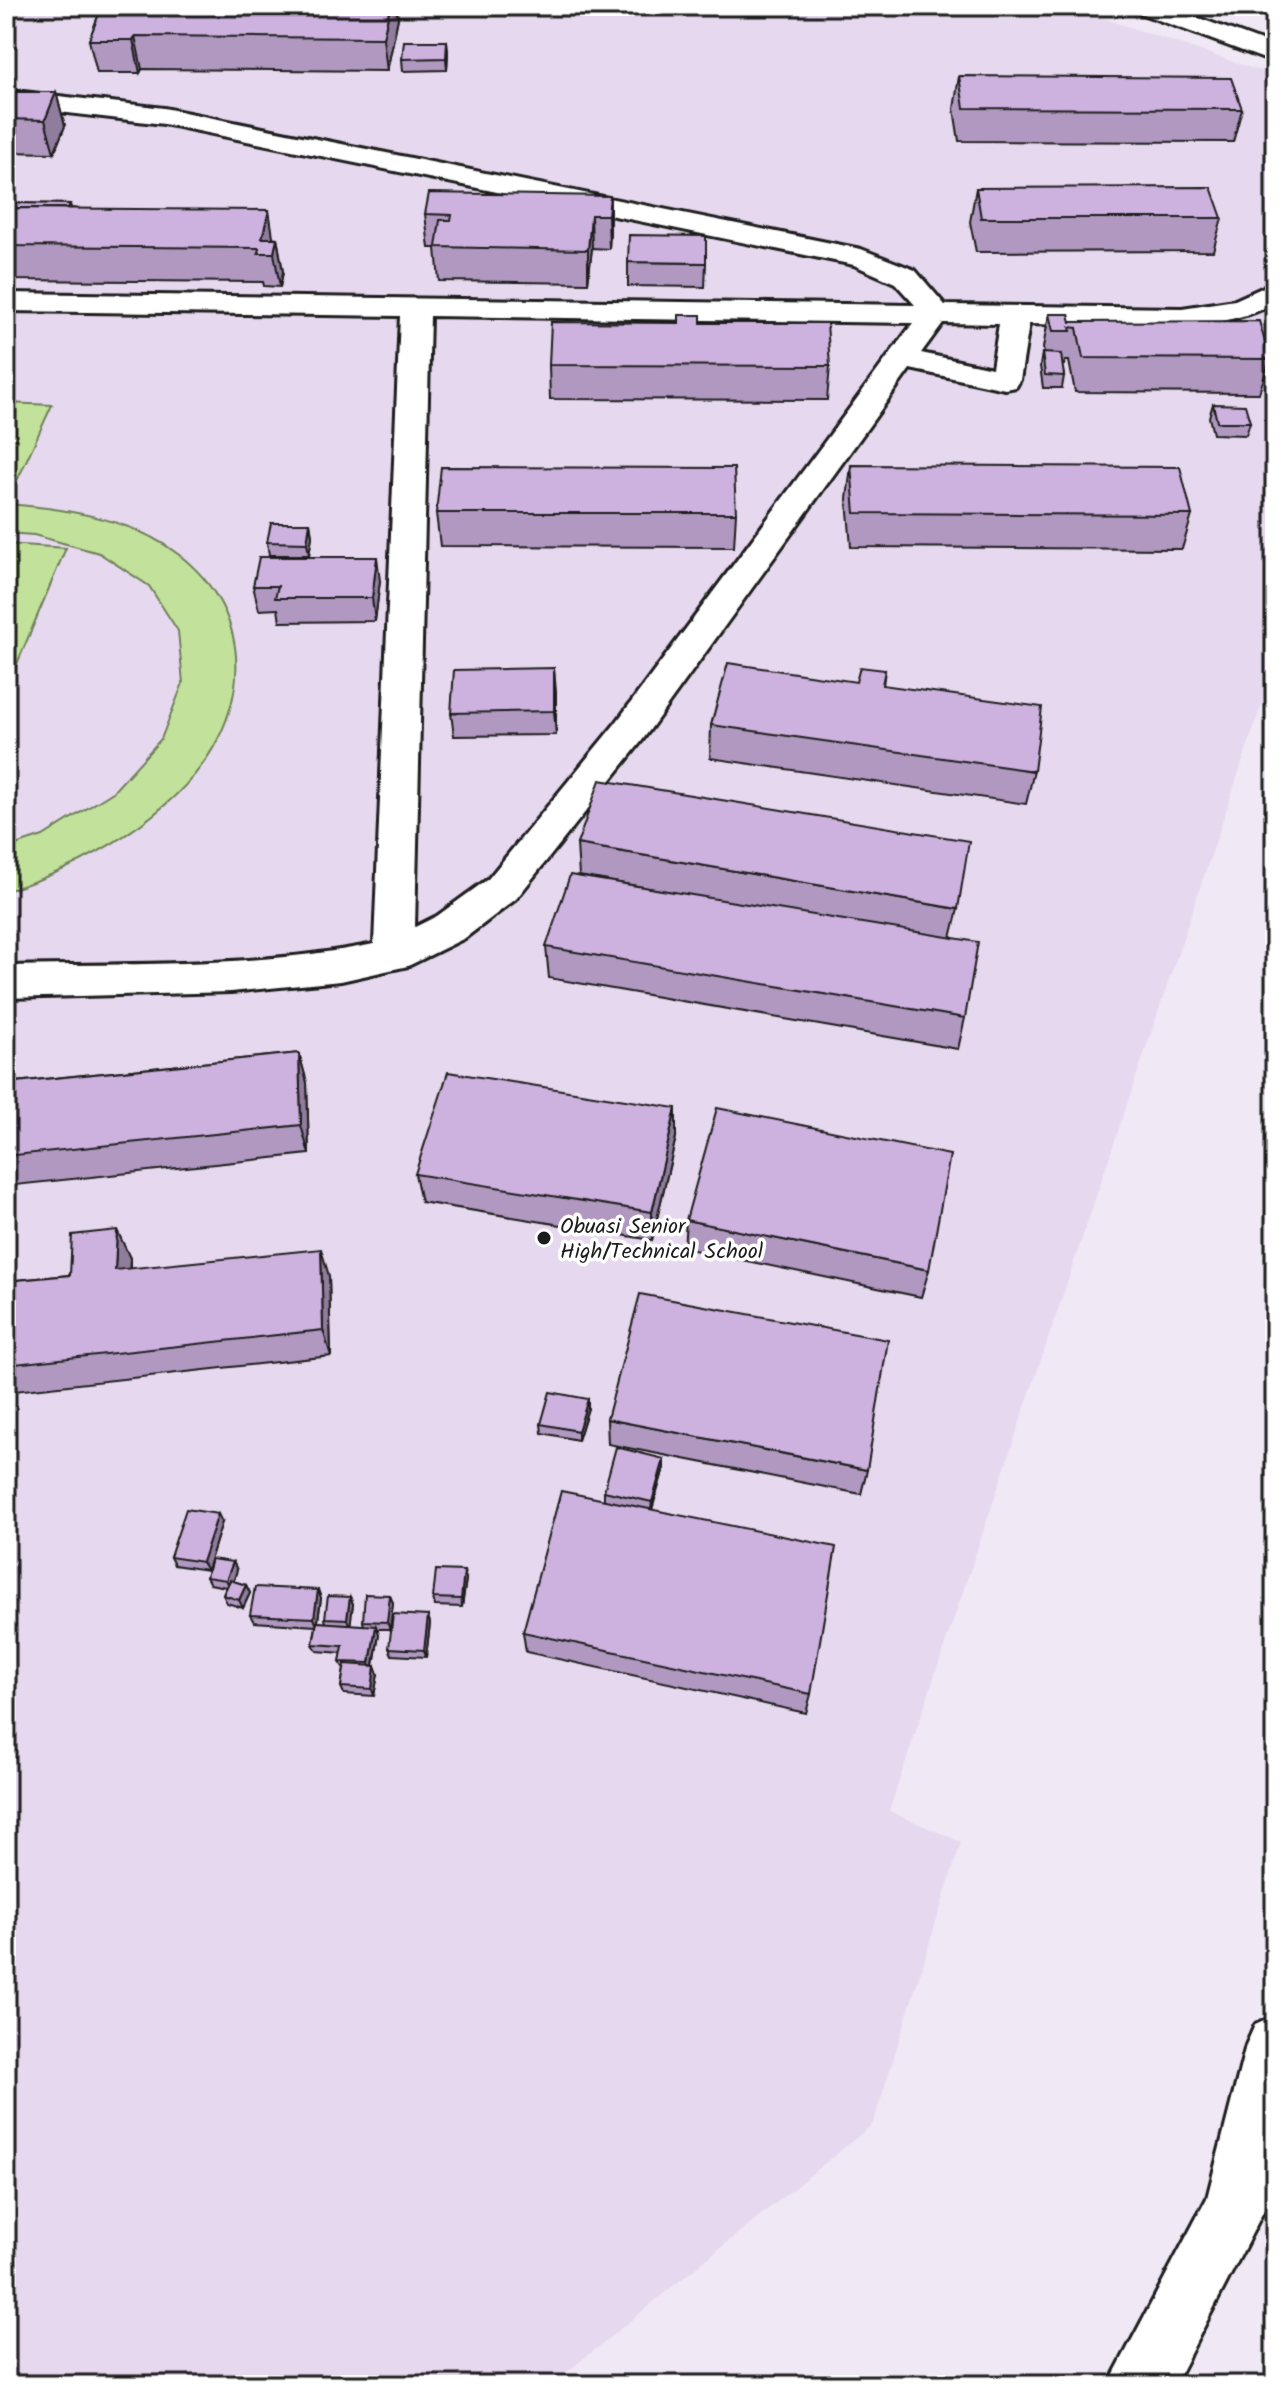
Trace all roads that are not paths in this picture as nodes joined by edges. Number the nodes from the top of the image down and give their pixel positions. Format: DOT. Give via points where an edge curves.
graph roads {
  1 [pos="1153,8"];
  2 [pos="1275,55"];
  3 [pos="6,98"];
  4 [pos="1275,291"];
  5 [pos="6,302"];
  6 [pos="415,307"];
  7 [pos="935,313"];
  8 [pos="1016,314"];
  9 [pos="902,358"];
  10 [pos="394,955"];
  11 [pos="6,982"];
  12 [pos="1275,2045"];
  13 [pos="1140,2385"];
  1 -- 2 [label="street"];
  3 -- 7 [label="street" via="164,116 861,258 918,285"];
  4 -- 8 [label="street" via="1243,308 1182,317"];
  5 -- 6 [label="street"];
  6 -- 7 [label="street"];
  6 -- 10 [label="street"];
  7 -- 8 [label="street"];
  7 -- 9 [label="street"];
  8 -- 9 [label="street" via="1005,380"];
  9 -- 10 [label="street" via="628,733 502,889 451,927"];
  10 -- 11 [label="street" via="341,966 231,976"];
  12 -- 13 [label="street" via="1235,2208"];
}
